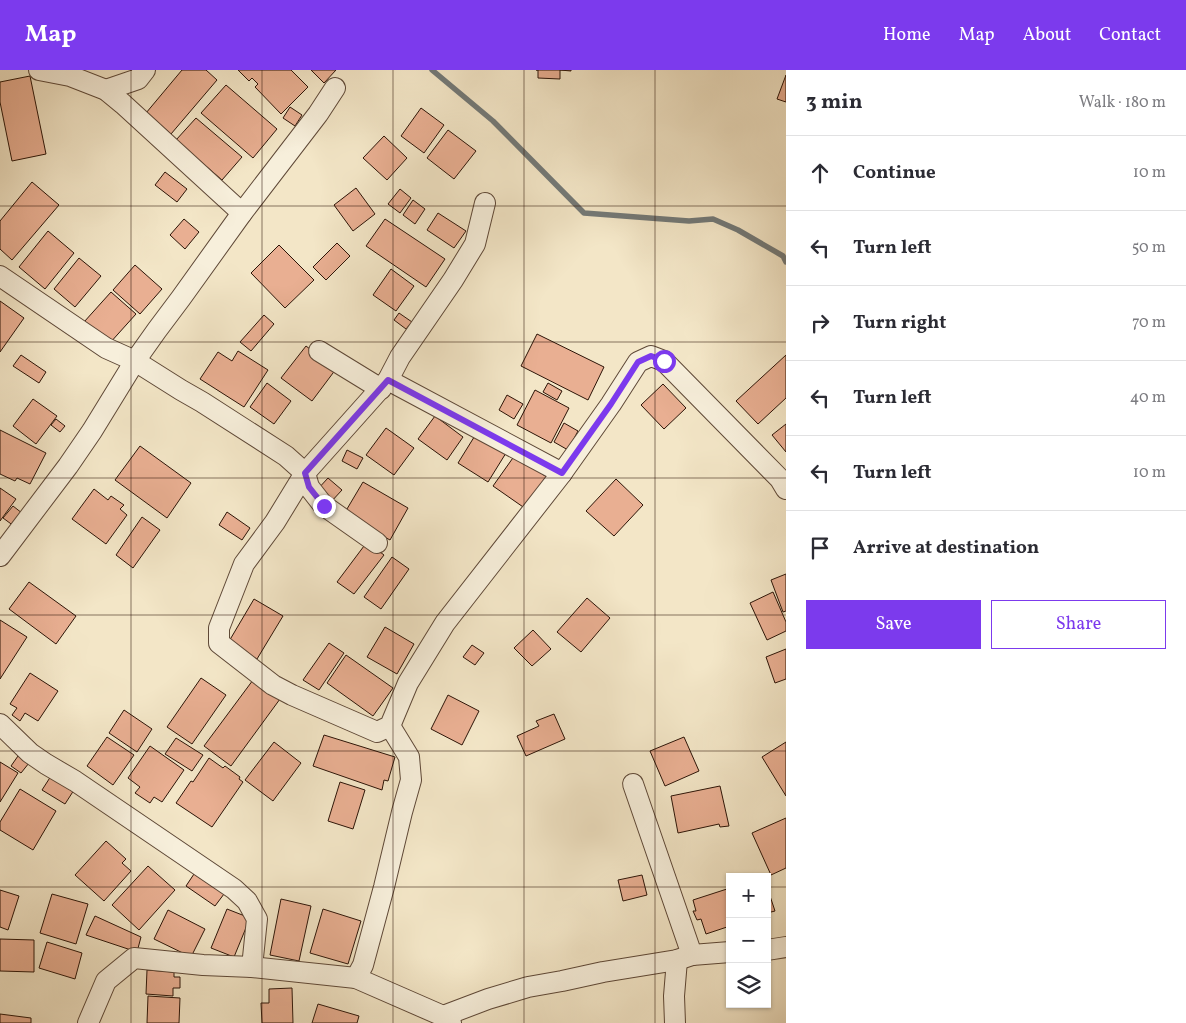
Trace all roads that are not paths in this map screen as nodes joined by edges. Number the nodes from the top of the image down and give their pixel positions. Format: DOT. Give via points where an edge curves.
graph roads {
  1 [pos="40,70"];
  2 [pos="145,70"];
  3 [pos="335,88"];
  4 [pos="106,90"];
  5 [pos="486,203"];
  6 [pos="242,213"];
  7 [pos="0,276"];
  8 [pos="319,350"];
  9 [pos="135,362"];
  10 [pos="384,384"];
  11 [pos="305,473"];
  12 [pos="562,473"];
  13 [pos="786,489"];
  14 [pos="377,543"];
  15 [pos="0,556"];
  16 [pos="0,724"];
  17 [pos="390,726"];
  18 [pos="633,784"];
  19 [pos="786,948"];
  20 [pos="771,950"];
  21 [pos="726,952"];
  22 [pos="684,957"];
  23 [pos="252,967"];
  24 [pos="356,978"];
  25 [pos="447,1019"];
  26 [pos="88,1023"];
  27 [pos="674,1023"];
  1 -- 4 [label="street" via="70,76"];
  2 -- 4 [label="street" via="138,79"];
  3 -- 6 [label="street"];
  4 -- 6 [label="street"];
  5 -- 10 [label="street" via="475,244"];
  6 -- 9 [label="street"];
  7 -- 9 [label="street" via="106,348"];
  8 -- 10 [label="street"];
  9 -- 11 [label="street" via="224,415 286,456"];
  9 -- 15 [label="street" via="92,431"];
  10 -- 11 [label="street"];
  10 -- 12 [label="street"];
  11 -- 14 [label="street" via="309,487 324,506"];
  11 -- 17 [label="street" via="244,564 218,628 219,643 273,685 292,695 377,732"];
  12 -- 13 [label="street" via="638,362 651,356 664,361 780,479"];
  12 -- 17 [label="street" via="445,623 408,683"];
  16 -- 23 [label="street" via="46,764 234,889 247,901 256,919"];
  17 -- 24 [label="street" via="409,757 411,780 363,965"];
  18 -- 22 [label="street"];
  19 -- 20 [label="street"];
  21 -- 22 [label="street"];
  22 -- 25 [label="street" via="528,986 488,999"];
  22 -- 27 [label="street" via="674,996"];
  23 -- 24 [label="street"];
  23 -- 26 [label="street" via="134,958 106,981"];
  24 -- 25 [label="street"];
}
